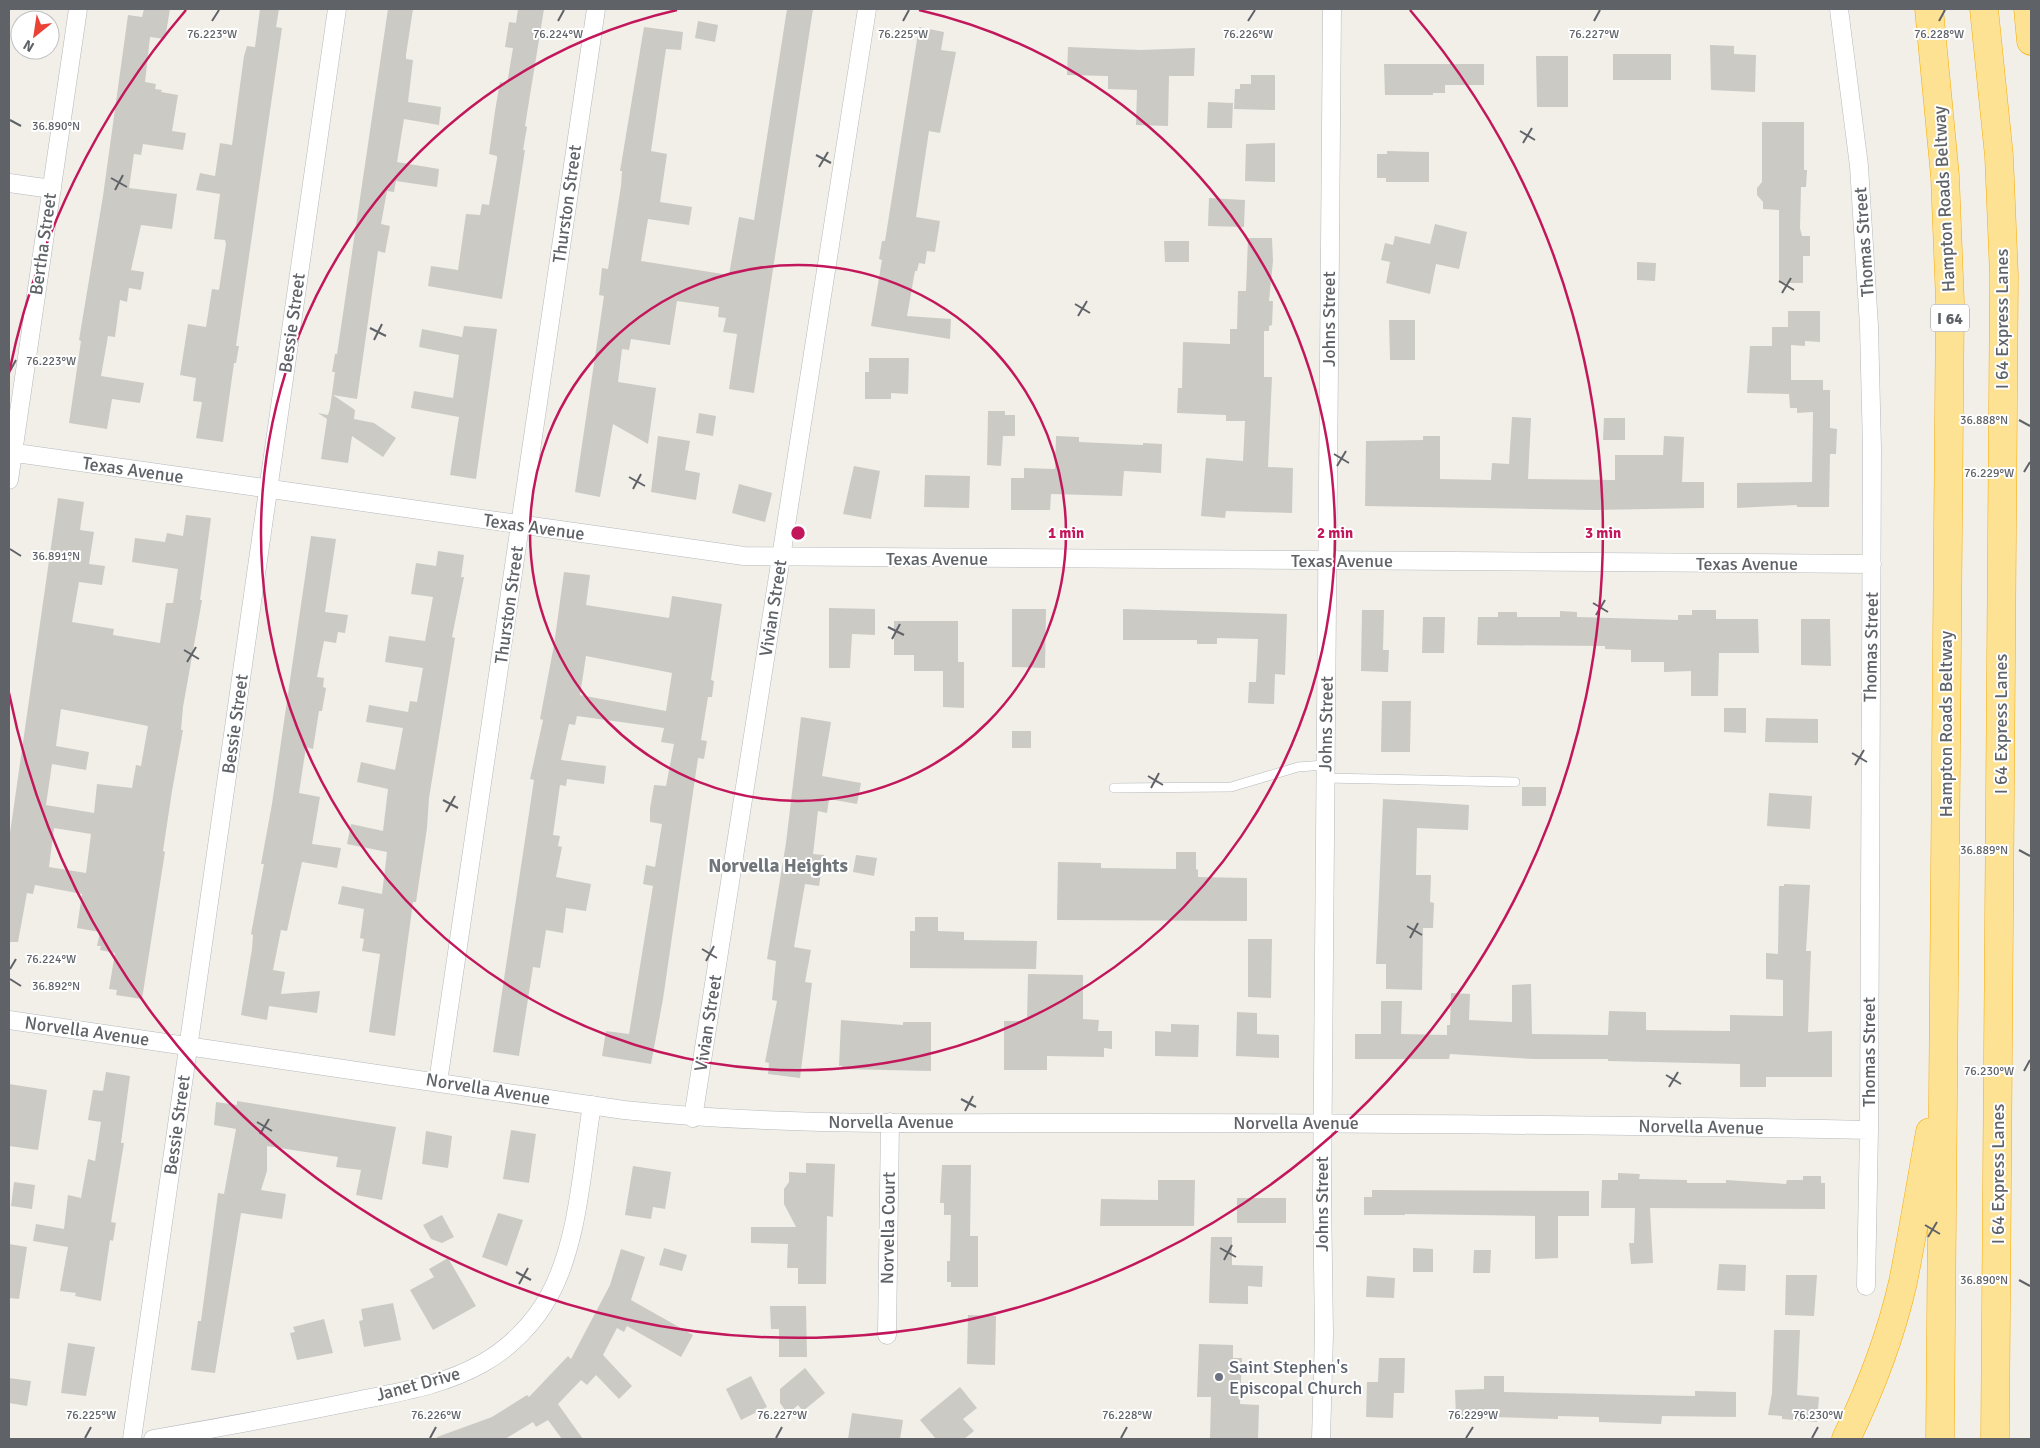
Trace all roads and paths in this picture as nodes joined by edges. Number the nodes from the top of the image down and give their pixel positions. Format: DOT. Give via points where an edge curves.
graph roads {
  1 [pos="78,9"];
  2 [pos="337,9"];
  3 [pos="596,9"];
  4 [pos="867,9"];
  5 [pos="1332,9"];
  6 [pos="1839,9"];
  7 [pos="1929,9"];
  8 [pos="1984,9"];
  9 [pos="2028,9"];
  10 [pos="2031,41"];
  11 [pos="9,183"];
  12 [pos="52,189"];
  13 [pos="11,452"];
  14 [pos="9,480"];
  15 [pos="268,490"];
  16 [pos="520,525"];
  17 [pos="780,558"];
  18 [pos="1328,562"];
  19 [pos="1872,564"];
  20 [pos="1326,772"];
  21 [pos="1515,782"];
  22 [pos="1114,788"];
  23 [pos="9,1020"];
  24 [pos="189,1046"];
  25 [pos="1943,1057"];
  26 [pos="438,1082"];
  27 [pos="592,1105"];
  28 [pos="693,1118"];
  29 [pos="890,1122"];
  30 [pos="1322,1123"];
  31 [pos="1870,1130"];
  32 [pos="1866,1286"];
  33 [pos="887,1335"];
  34 [pos="132,1439"];
  35 [pos="153,1439"];
  36 [pos="1321,1439"];
  37 [pos="1846,1439"];
  38 [pos="1940,1439"];
  39 [pos="1995,1439"];
  1 -- 12 [label="street, Bertha Street"];
  2 -- 15 [label="street, Bessie Street"];
  3 -- 16 [label="street, Thurston Street"];
  4 -- 17 [label="street, Vivian Street"];
  5 -- 18 [label="street, Johns Street"];
  6 -- 19 [label="street, Thomas Street" via="1859,166 1869,326"];
  7 -- 25 [label="highway, Hampton Roads Beltway / I 64" via="1945,176 1950,302"];
  8 -- 39 [label="highway, I 64 Express Lanes" via="1999,156 2004,276"];
  9 -- 10 [label="highway"];
  11 -- 12 [label="street"];
  12 -- 13 [label="street, Bertha Street"];
  13 -- 14 [label="street, Bertha Street"];
  13 -- 15 [label="street, Texas Avenue"];
  15 -- 16 [label="street, Texas Avenue"];
  15 -- 24 [label="street, Bessie Street"];
  16 -- 17 [label="street, Texas Avenue" via="744,556"];
  16 -- 26 [label="street, Thurston Street"];
  17 -- 18 [label="street, Texas Avenue"];
  17 -- 28 [label="street, Vivian Street"];
  18 -- 19 [label="street, Texas Avenue"];
  18 -- 20 [label="street, Johns Street"];
  19 -- 31 [label="street, Thomas Street"];
  20 -- 21 [label="lane"];
  20 -- 22 [label="lane" via="1298,767 1231,787"];
  20 -- 30 [label="street, Johns Street"];
  23 -- 24 [label="street, Norvella Avenue"];
  24 -- 26 [label="street, Norvella Avenue"];
  24 -- 34 [label="street, Bessie Street"];
  25 -- 37 [label="highway" via="1892,1323"];
  25 -- 38 [label="highway, Hampton Roads Beltway / I 64"];
  26 -- 27 [label="street, Norvella Avenue"];
  27 -- 28 [label="street, Norvella Avenue"];
  27 -- 35 [label="street, Janet Drive" via="573,1228 562,1267 536,1316 510,1344 462,1374 423,1387"];
  28 -- 29 [label="street, Norvella Avenue"];
  29 -- 30 [label="street, Norvella Avenue"];
  29 -- 33 [label="street, Norvella Court"];
  30 -- 31 [label="street, Norvella Avenue"];
  30 -- 36 [label="street, Johns Street" via="1324,1334"];
  31 -- 32 [label="street, Thomas Street"];
}
